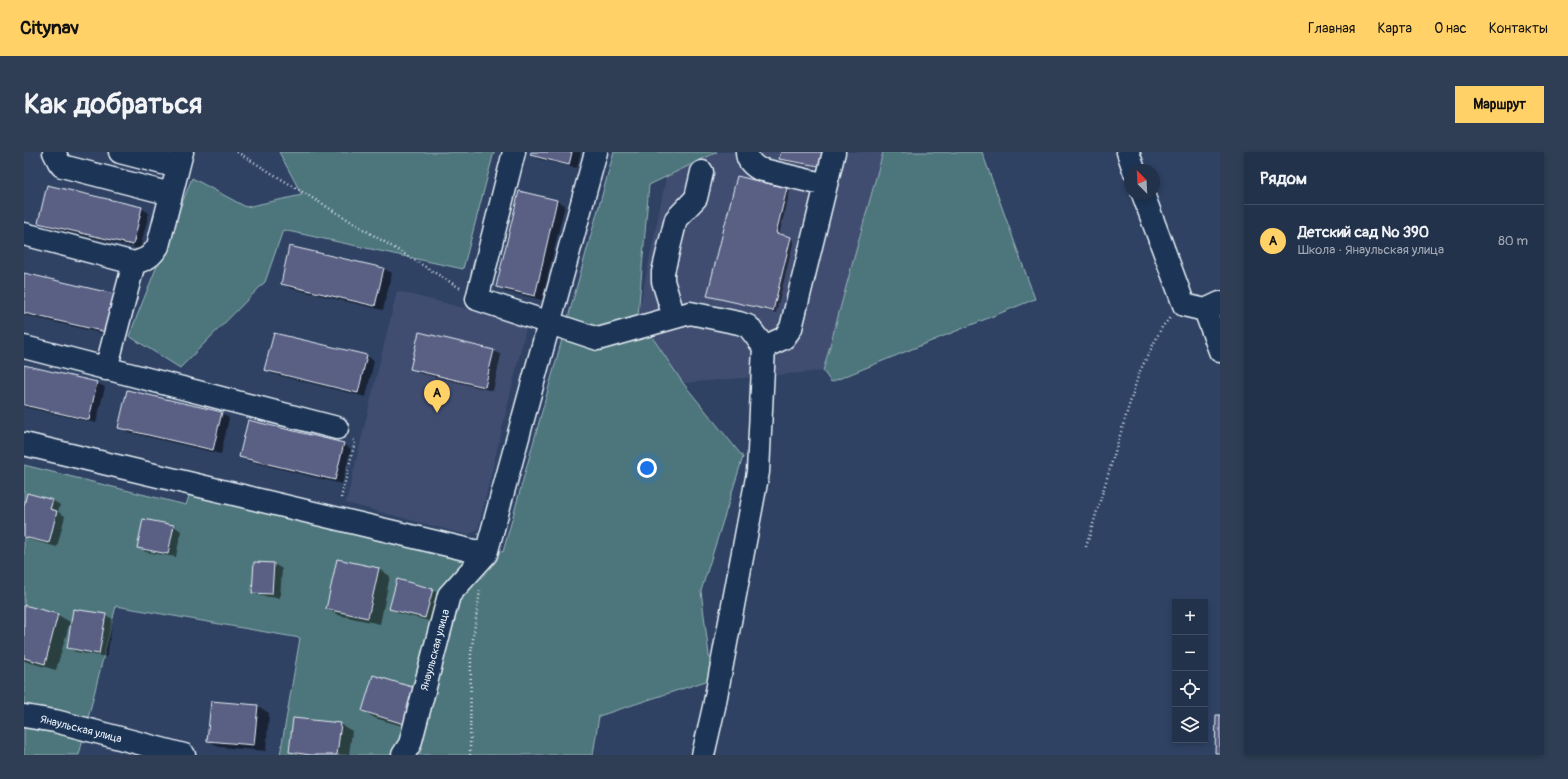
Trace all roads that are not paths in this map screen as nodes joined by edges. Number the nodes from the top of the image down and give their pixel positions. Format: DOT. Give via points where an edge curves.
graph roads {
  1 [pos="54,152"];
  2 [pos="120,152"];
  3 [pos="514,152"];
  4 [pos="596,152"];
  5 [pos="747,152"];
  6 [pos="834,152"];
  7 [pos="1128,152"];
  8 [pos="180,160"];
  9 [pos="1132,164"];
  10 [pos="702,172"];
  11 [pos="826,186"];
  12 [pos="171,194"];
  13 [pos="1145,200"];
  14 [pos="24,234"];
  15 [pos="134,263"];
  16 [pos="1212,307"];
  17 [pos="674,317"];
  18 [pos="550,323"];
  19 [pos="24,347"];
  20 [pos="764,347"];
  21 [pos="1220,351"];
  22 [pos="106,369"];
  23 [pos="336,428"];
  24 [pos="24,444"];
  25 [pos="486,554"];
  26 [pos="24,716"];
  27 [pos="184,755"];
  28 [pos="403,755"];
  29 [pos="703,755"];
  1 -- 12 [label="street" via="62,166"];
  2 -- 8 [label="street"];
  3 -- 18 [label="street" via="477,299"];
  4 -- 18 [label="street"];
  5 -- 11 [label="street" via="752,164 759,169"];
  6 -- 11 [label="street"];
  7 -- 9 [label="street"];
  8 -- 12 [label="street"];
  10 -- 17 [label="street" via="696,198 676,220 664,268 663,281"];
  11 -- 20 [label="street" via="791,328 784,338"];
  12 -- 15 [label="street" via="158,246 153,255"];
  13 -- 16 [label="street" via="1184,305"];
  14 -- 15 [label="street"];
  15 -- 22 [label="street"];
  16 -- 21 [label="street"];
  17 -- 18 [label="street" via="598,339"];
  17 -- 20 [label="street" via="690,313 748,326"];
  18 -- 25 [label="street"];
  19 -- 22 [label="street"];
  20 -- 29 [label="street" via="758,472"];
  22 -- 23 [label="street"];
  24 -- 25 [label="street"];
  25 -- 28 [label="street, Янаульская улица" via="449,595 410,744"];
  26 -- 27 [label="street, Янаульская улица" via="55,721"];
}
